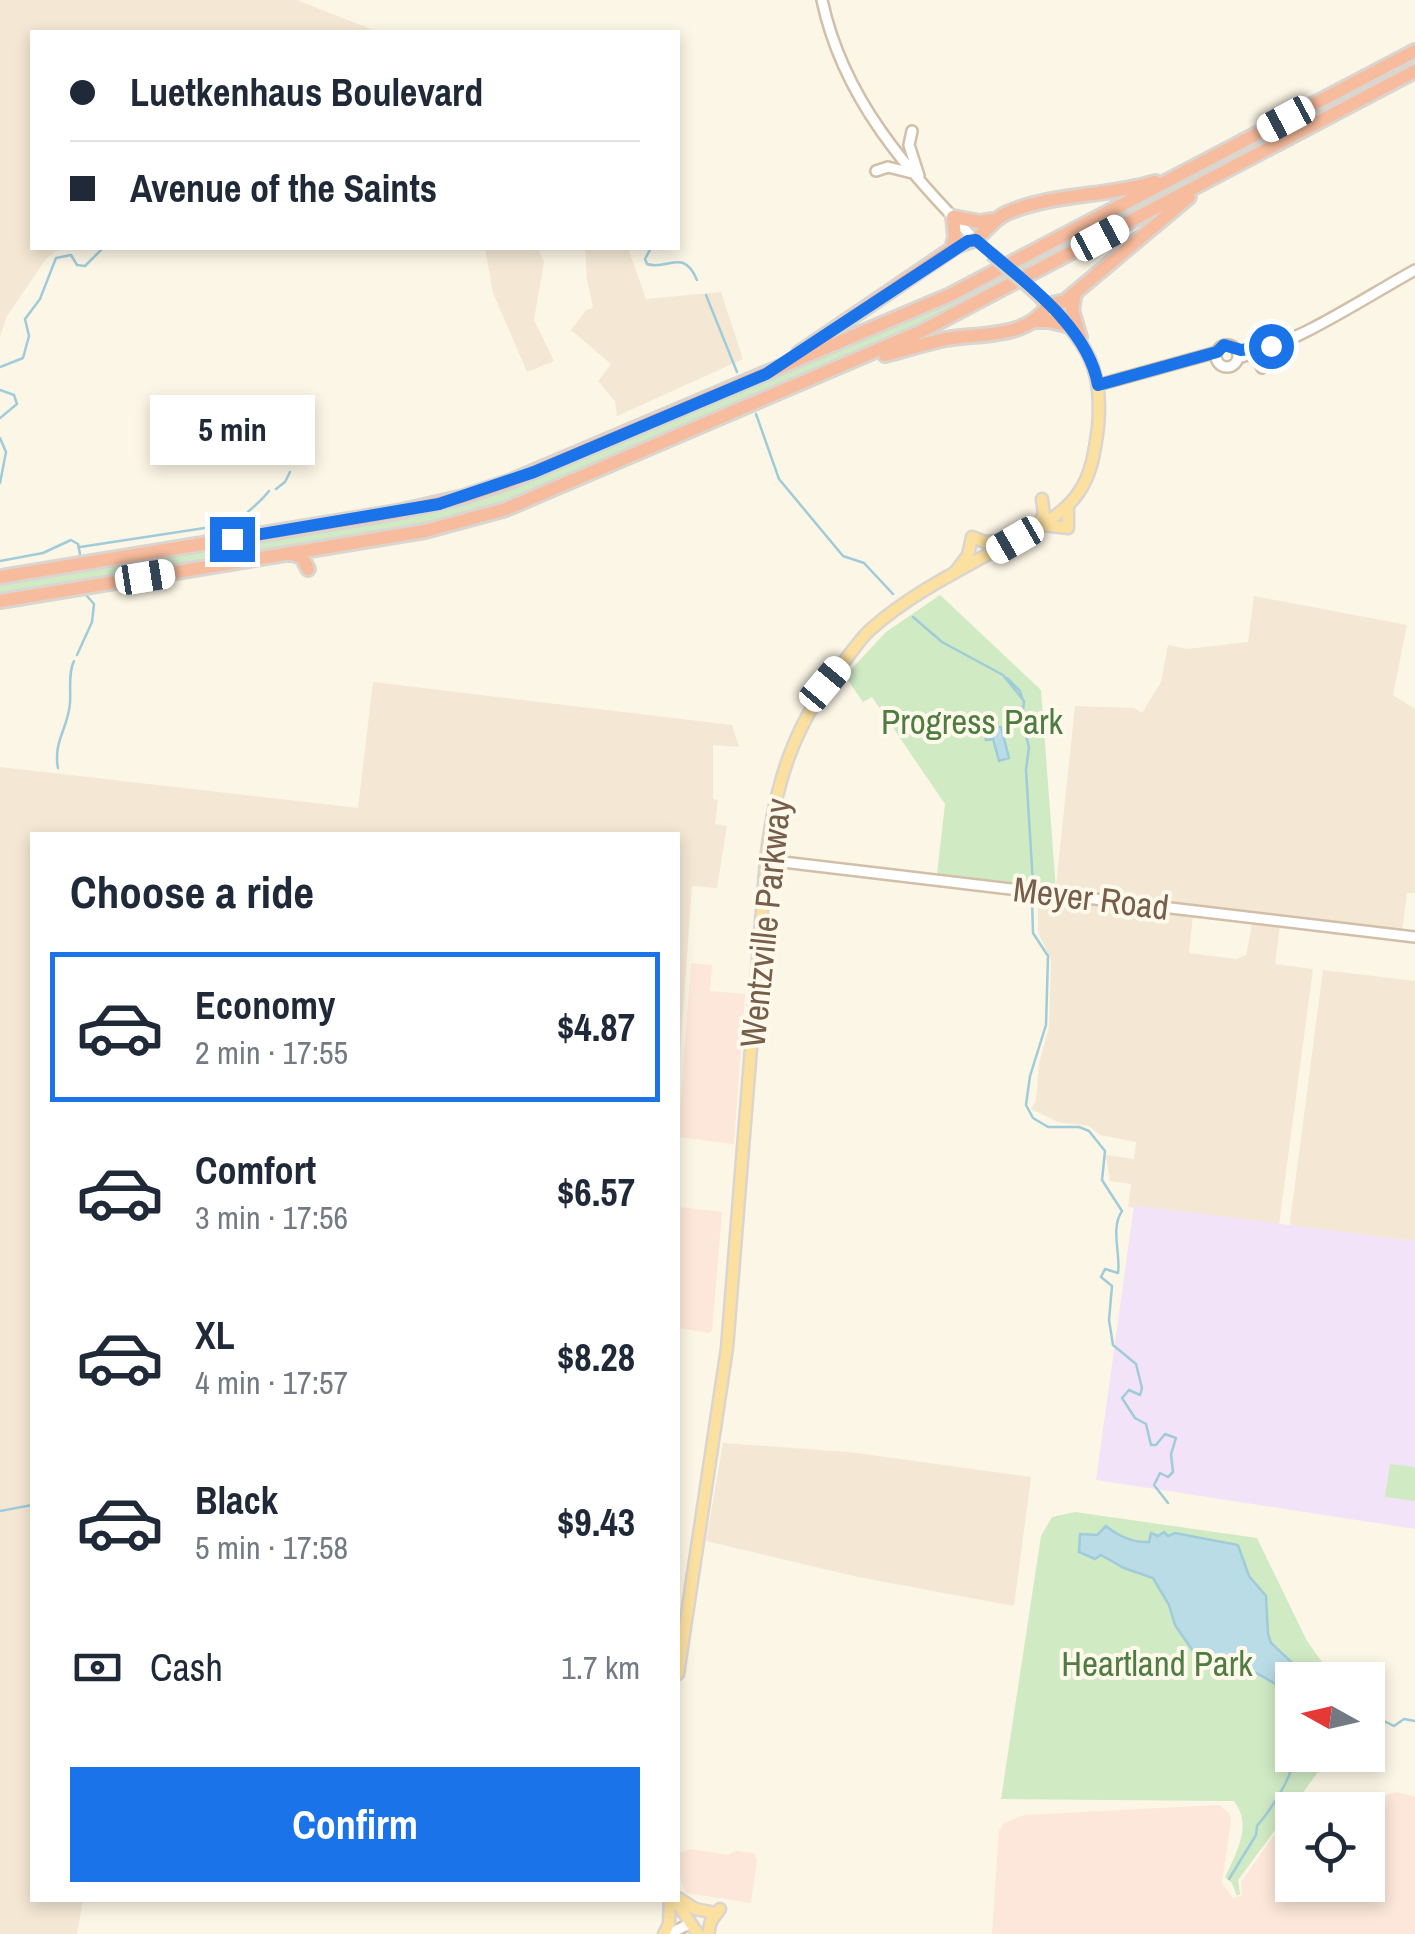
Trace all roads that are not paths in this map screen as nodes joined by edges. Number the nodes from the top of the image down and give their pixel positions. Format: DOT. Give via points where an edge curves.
graph roads {
  1 [pos="822,0"];
  2 [pos="1415,52"];
  3 [pos="1415,71"];
  4 [pos="912,132"];
  5 [pos="876,171"];
  6 [pos="913,174"];
  7 [pos="1181,174"];
  8 [pos="1218,175"];
  9 [pos="921,183"];
  10 [pos="953,217"];
  11 [pos="996,219"];
  12 [pos="976,240"];
  13 [pos="952,250"];
  14 [pos="1415,270"];
  15 [pos="1075,294"];
  16 [pos="1048,305"];
  17 [pos="1031,322"];
  18 [pos="1075,331"];
  19 [pos="1268,348"];
  20 [pos="1237,354"];
  21 [pos="1218,357"];
  22 [pos="853,362"];
  23 [pos="1262,368"];
  24 [pos="766,374"];
  25 [pos="1098,385"];
  26 [pos="1042,499"];
  27 [pos="1068,505"];
  28 [pos="1039,527"];
  29 [pos="1015,540"];
  30 [pos="952,576"];
  31 [pos="0,577"];
  32 [pos="0,600"];
  33 [pos="766,860"];
  34 [pos="1415,937"];
  35 [pos="680,1661"];
  36 [pos="673,1902"];
  37 [pos="676,1902"];
  38 [pos="680,1902"];
  39 [pos="689,1924"];
  40 [pos="667,1934"];
  41 [pos="698,1934"];
  42 [pos="708,1934"];
  1 -- 6 [label="main road" via="854,89"];
  2 -- 7 [label="highway"];
  3 -- 8 [label="highway"];
  4 -- 9 [label="main road" via="909,145"];
  5 -- 6 [label="main road"];
  6 -- 9 [label="main road"];
  7 -- 11 [label="highway" via="1042,202"];
  7 -- 24 [label="highway" via="962,290"];
  8 -- 15 [label="highway"];
  8 -- 22 [label="highway"];
  9 -- 10 [label="main road"];
  10 -- 11 [label="highway"];
  10 -- 12 [label="main road"];
  10 -- 13 [label="highway"];
  11 -- 12 [label="highway"];
  12 -- 13 [label="highway"];
  12 -- 16 [label="main road, Wentzville Parkway, bridge"];
  13 -- 24 [label="highway"];
  14 -- 19 [label="main road"];
  15 -- 16 [label="highway"];
  15 -- 18 [label="highway"];
  16 -- 17 [label="highway"];
  16 -- 18 [label="main road, Wentzville Parkway"];
  17 -- 18 [label="highway"];
  17 -- 22 [label="highway"];
  18 -- 25 [label="main road, Wentzville Parkway"];
  19 -- 20 [label="main road"];
  19 -- 23 [label="main road" via="1258,361"];
  20 -- 21 [label="main road" via="1228,345"];
  20 -- 21 [label="main road" via="1229,366"];
  21 -- 25 [label="main road"];
  22 -- 32 [label="highway" via="506,509 450,526 322,548 308,569 302,556 289,553"];
  24 -- 31 [label="highway" via="487,490 322,525 300,516 286,530"];
  25 -- 27 [label="main road, Wentzville Parkway" via="1094,456"];
  26 -- 28 [label="main road"];
  27 -- 28 [label="main road, Wentzville Parkway"];
  27 -- 28 [label="main road" via="1068,528"];
  28 -- 29 [label="main road, Wentzville Parkway"];
  29 -- 30 [label="main road, Wentzville Parkway"];
  29 -- 30 [label="main road" via="972,537"];
  30 -- 33 [label="main road, Wentzville Parkway" via="869,631 825,684 776,788"];
  33 -- 34 [label="main road, Meyer Road"];
  33 -- 35 [label="main road, Wentzville Parkway" via="727,1348"];
  36 -- 40 [label="main road"];
  37 -- 39 [label="main road"];
  38 -- 42 [label="main road" via="716,1911"];
  39 -- 40 [label="main road"];
  39 -- 41 [label="main road"];
}
